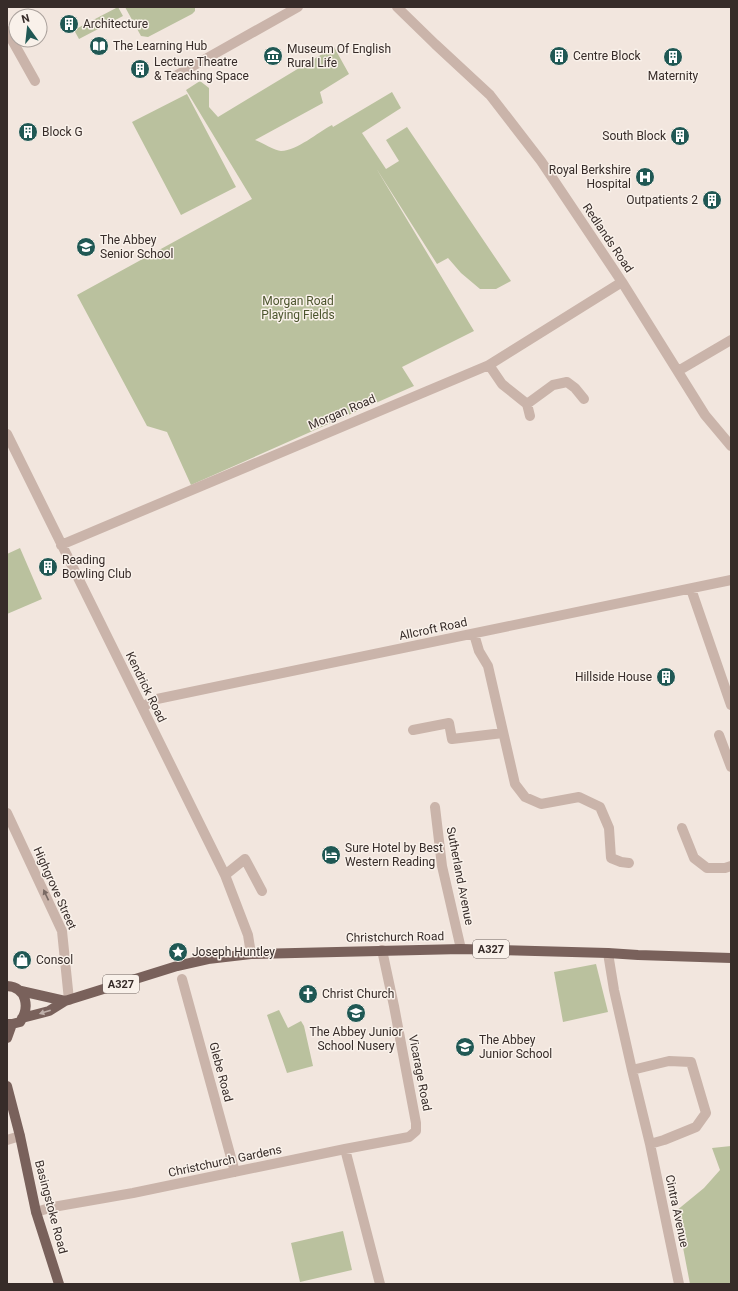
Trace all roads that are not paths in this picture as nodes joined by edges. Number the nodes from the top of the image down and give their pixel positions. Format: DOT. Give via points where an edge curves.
graph roads {
  1 [pos="298,7"];
  2 [pos="397,7"];
  3 [pos="7,31"];
  4 [pos="177,75"];
  5 [pos="35,81"];
  6 [pos="622,282"];
  7 [pos="731,340"];
  8 [pos="489,365"];
  9 [pos="678,372"];
  10 [pos="584,399"];
  11 [pos="527,404"];
  12 [pos="530,416"];
  13 [pos="7,434"];
  14 [pos="731,446"];
  15 [pos="62,544"];
  16 [pos="731,580"];
  17 [pos="692,589"];
  18 [pos="474,634"];
  19 [pos="731,705"];
  20 [pos="142,707"];
  21 [pos="413,730"];
  22 [pos="503,732"];
  23 [pos="719,735"];
  24 [pos="731,767"];
  25 [pos="435,808"];
  26 [pos="7,813"];
  27 [pos="682,828"];
  28 [pos="629,863"];
  29 [pos="731,866"];
  30 [pos="225,875"];
  31 [pos="262,891"];
  32 [pos="461,949"];
  33 [pos="382,950"];
  34 [pos="608,952"];
  35 [pos="251,954"];
  36 [pos="731,958"];
  37 [pos="182,979"];
  38 [pos="12,986"];
  39 [pos="67,1001"];
  40 [pos="22,1018"];
  41 [pos="9,1024"];
  42 [pos="7,1038"];
  43 [pos="632,1070"];
  44 [pos="7,1086"];
  45 [pos="416,1131"];
  46 [pos="20,1136"];
  47 [pos="7,1140"];
  48 [pos="650,1144"];
  49 [pos="345,1149"];
  50 [pos="235,1172"];
  51 [pos="36,1212"];
  52 [pos="59,1284"];
  53 [pos="380,1284"];
  54 [pos="679,1284"];
  1 -- 4 [label="street"];
  2 -- 6 [label="street, Redlands Road" via="490,95 541,161"];
  3 -- 5 [label="street"];
  6 -- 8 [label="street, Morgan Road"];
  6 -- 9 [label="street, Redlands Road"];
  7 -- 9 [label="street"];
  8 -- 11 [label="street" via="502,384"];
  8 -- 15 [label="street, Morgan Road"];
  9 -- 14 [label="street, Redlands Road" via="705,415"];
  10 -- 11 [label="street" via="567,382 553,385"];
  11 -- 12 [label="street"];
  13 -- 15 [label="street, Kendrick Road"];
  15 -- 20 [label="street, Kendrick Road"];
  16 -- 17 [label="street, Allcroft Road"];
  17 -- 18 [label="street, Allcroft Road"];
  17 -- 19 [label="street"];
  18 -- 20 [label="street, Allcroft Road" via="157,699"];
  18 -- 22 [label="street" via="479,651 488,666"];
  20 -- 30 [label="street, Kendrick Road"];
  21 -- 22 [label="street" via="449,723 452,739"];
  22 -- 28 [label="street" via="515,784 525,797 541,804 579,797 600,807 609,828 611,858"];
  23 -- 24 [label="street"];
  25 -- 32 [label="street, Sutherland Avenue" via="442,866"];
  39 -- 26 [label="street, Highgrove Street, one-way" via="62,931"];
  27 -- 29 [label="street" via="694,858 707,868"];
  30 -- 31 [label="street" via="245,859"];
  30 -- 35 [label="street, Kendrick Road" via="248,935"];
  32 -- 33 [label="main road, Christchurch Road / A327"];
  32 -- 34 [label="main road, Christchurch Road / A327"];
  33 -- 35 [label="main road, Christchurch Road / A327"];
  33 -- 45 [label="street, Vicarage Road"];
  34 -- 36 [label="main road, Christchurch Road / A327"];
  34 -- 43 [label="street, Cintra Avenue"];
  35 -- 39 [label="main road, Christchurch Road / A327" via="177,966"];
  37 -- 50 [label="street, Glebe Road"];
  38 -- 39 [label="main road"];
  38 -- 40 [label="main road" via="26,1002"];
  39 -- 40 [label="main road, Christchurch Road / A327, one-way" via="49,1011"];
  40 -- 41 [label="main road, Christchurch Road" via="20,1022"];
  41 -- 42 [label="main road"];
  43 -- 48 [label="street, Cintra Avenue"];
  43 -- 48 [label="street" via="669,1061 691,1062 706,1113 696,1127"];
  44 -- 46 [label="main road, Basingstoke Road"];
  45 -- 49 [label="street, Christchurch Gardens" via="409,1137"];
  46 -- 47 [label="street"];
  46 -- 51 [label="main road, Basingstoke Road"];
  48 -- 54 [label="street, Cintra Avenue"];
  49 -- 50 [label="street, Christchurch Gardens"];
  49 -- 53 [label="street"];
  50 -- 51 [label="street, Christchurch Gardens"];
  51 -- 52 [label="main road, Basingstoke Road"];
}
